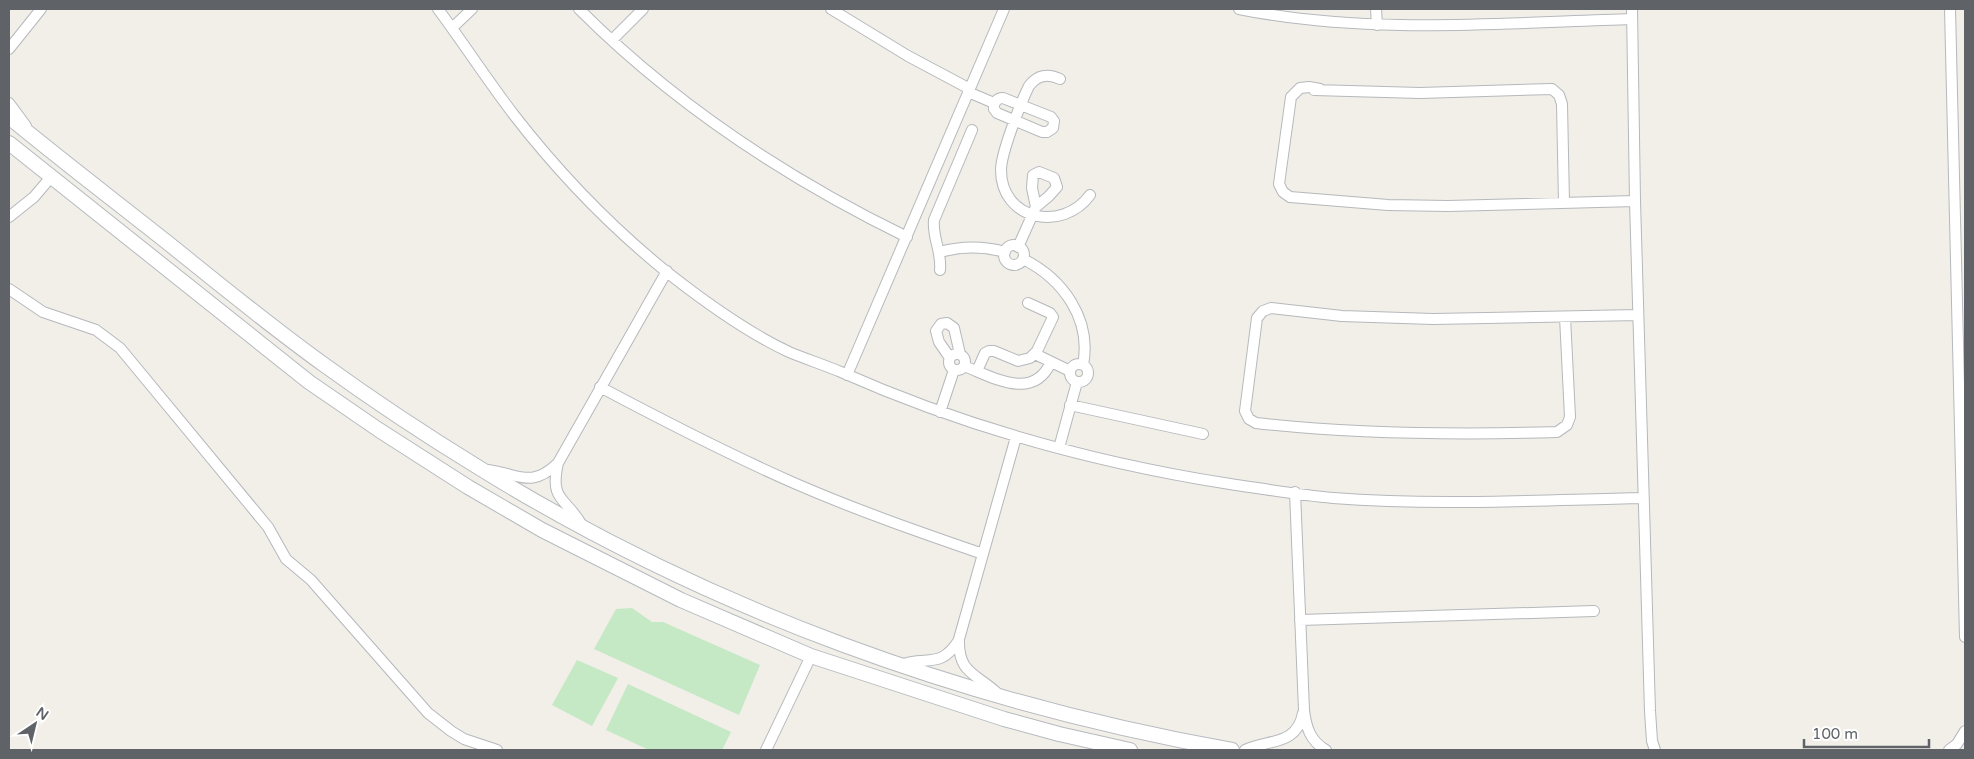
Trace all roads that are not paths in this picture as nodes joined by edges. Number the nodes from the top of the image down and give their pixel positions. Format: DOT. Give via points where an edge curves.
graph roads {
  1 [pos="41,9"];
  2 [pos="438,9"];
  3 [pos="472,9"];
  4 [pos="579,9"];
  5 [pos="643,9"];
  6 [pos="831,9"];
  7 [pos="1004,9"];
  8 [pos="1238,9"];
  9 [pos="1376,9"];
  10 [pos="1950,9"];
  11 [pos="1253,10"];
  12 [pos="1632,14"];
  13 [pos="1377,25"];
  14 [pos="452,28"];
  15 [pos="612,40"];
  16 [pos="9,49"];
  17 [pos="1060,79"];
  18 [pos="969,90"];
  19 [pos="9,103"];
  20 [pos="994,103"];
  21 [pos="1022,105"];
  22 [pos="9,117"];
  23 [pos="1016,121"];
  24 [pos="972,130"];
  25 [pos="32,136"];
  26 [pos="9,142"];
  27 [pos="52,177"];
  28 [pos="1090,195"];
  29 [pos="1635,201"];
  30 [pos="1564,203"];
  31 [pos="1034,211"];
  32 [pos="9,218"];
  33 [pos="907,236"];
  34 [pos="1018,247"];
  35 [pos="940,252"];
  36 [pos="1005,252"];
  37 [pos="1023,259"];
  38 [pos="940,270"];
  39 [pos="666,271"];
  40 [pos="9,289"];
  41 [pos="1028,303"];
  42 [pos="1638,315"];
  43 [pos="1565,317"];
  44 [pos="1035,354"];
  45 [pos="1051,362"];
  46 [pos="1083,365"];
  47 [pos="959,368"];
  48 [pos="977,371"];
  49 [pos="1070,371"];
  50 [pos="847,375"];
  51 [pos="1076,382"];
  52 [pos="600,387"];
  53 [pos="1070,405"];
  54 [pos="940,412"];
  55 [pos="1203,434"];
  56 [pos="1016,437"];
  57 [pos="1059,448"];
  58 [pos="558,463"];
  59 [pos="482,470"];
  60 [pos="1295,492"];
  61 [pos="1643,498"];
  62 [pos="583,527"];
  63 [pos="983,554"];
  64 [pos="1594,611"];
  65 [pos="1300,620"];
  66 [pos="1965,636"];
  67 [pos="959,639"];
  68 [pos="811,656"];
  69 [pos="900,665"];
  70 [pos="1000,697"];
  71 [pos="1048,710"];
  72 [pos="1304,710"];
  73 [pos="1004,718"];
  74 [pos="1124,728"];
  75 [pos="1965,731"];
  76 [pos="1074,738"];
  77 [pos="1652,747"];
  78 [pos="497,750"];
  79 [pos="766,750"];
  80 [pos="1130,750"];
  81 [pos="1232,750"];
  82 [pos="1245,750"];
  83 [pos="1326,750"];
  84 [pos="1949,750"];
  1 -- 16 [label="street"];
  2 -- 14 [label="street"];
  3 -- 14 [label="street"];
  4 -- 15 [label="street"];
  5 -- 15 [label="street"];
  6 -- 18 [label="street"];
  7 -- 18 [label="street"];
  8 -- 11 [label="street"];
  9 -- 13 [label="street"];
  10 -- 66 [label="street"];
  11 -- 13 [label="street" via="1314,20"];
  12 -- 13 [label="street"];
  12 -- 29 [label="street"];
  14 -- 39 [label="street" via="498,94 550,159 598,209"];
  15 -- 33 [label="street" via="687,103 752,150 835,200"];
  17 -- 21 [label="street" via="1047,75 1035,79"];
  18 -- 20 [label="street"];
  18 -- 33 [label="street"];
  19 -- 25 [label="street"];
  20 -- 21 [label="street" via="1003,98"];
  20 -- 23 [label="street" via="997,113"];
  21 -- 23 [label="street"];
  21 -- 23 [label="street" via="1051,117 1054,126 1045,133"];
  22 -- 25 [label="street"];
  23 -- 31 [label="street" via="1003,156 1001,177 1009,197 1020,208"];
  24 -- 35 [label="street" via="935,215 934,230"];
  25 -- 59 [label="street" via="322,364"];
  26 -- 27 [label="street"];
  27 -- 32 [label="street" via="34,198"];
  27 -- 68 [label="street" via="309,382 468,487 542,530 649,585"];
  28 -- 31 [label="street" via="1068,214 1054,218"];
  29 -- 30 [label="street"];
  29 -- 42 [label="street"];
  30 -- 30 [label="street" via="1561,99 1547,88 1392,93 1320,90 1300,94 1289,112 1282,180 1287,189 1305,199 1415,206"];
  31 -- 34 [label="street"];
  33 -- 50 [label="street"];
  34 -- 36 [label="street" via="1011,246"];
  34 -- 37 [label="street"];
  35 -- 36 [label="street" via="968,247"];
  35 -- 38 [label="street"];
  36 -- 37 [label="street" via="1006,261 1011,264 1017,265"];
  37 -- 46 [label="street" via="1056,281 1074,305 1084,331"];
  39 -- 50 [label="street" via="764,338"];
  39 -- 52 [label="street"];
  40 -- 78 [label="street" via="43,312 96,330 120,348 268,527 286,559 311,580 428,713 464,739"];
  41 -- 44 [label="street" via="1054,318"];
  42 -- 43 [label="street"];
  42 -- 61 [label="street"];
  43 -- 43 [label="street" via="1569,408 1560,425 1542,432 1386,432 1256,423 1245,411 1257,318 1271,308 1342,316 1415,319"];
  44 -- 45 [label="street"];
  44 -- 48 [label="street" via="1027,360 1018,361 989,351"];
  45 -- 48 [label="street" via="1038,379 1022,384 1011,384"];
  45 -- 49 [label="street"];
  46 -- 49 [label="street" via="1074,366"];
  46 -- 51 [label="street" via="1088,372 1087,378"];
  47 -- 47 [label="street" via="965,361 955,356 949,364"];
  47 -- 48 [label="street"];
  47 -- 54 [label="street"];
  49 -- 51 [label="street"];
  50 -- 54 [label="street"];
  51 -- 53 [label="street"];
  52 -- 58 [label="street"];
  52 -- 63 [label="street" via="697,438 796,484"];
  53 -- 55 [label="street"];
  53 -- 57 [label="street"];
  54 -- 56 [label="street"];
  56 -- 57 [label="street"];
  56 -- 63 [label="street"];
  57 -- 60 [label="street" via="1186,477"];
  58 -- 59 [label="street" via="545,474 532,478"];
  58 -- 62 [label="street" via="554,481 558,495"];
  59 -- 62 [label="street"];
  60 -- 61 [label="street" via="1328,498 1411,501"];
  60 -- 65 [label="street"];
  61 -- 77 [label="street"];
  62 -- 69 [label="street" via="757,612"];
  63 -- 67 [label="street"];
  64 -- 65 [label="street"];
  65 -- 72 [label="street"];
  67 -- 69 [label="street" via="949,654 938,660"];
  67 -- 70 [label="street" via="964,666"];
  68 -- 73 [label="street"];
  68 -- 79 [label="street"];
  69 -- 70 [label="street"];
  70 -- 71 [label="street"];
  71 -- 73 [label="street" via="1050,717 1045,722 1015,716"];
  71 -- 74 [label="street"];
  72 -- 82 [label="street" via="1300,724 1290,736"];
  72 -- 83 [label="street" via="1310,736"];
  73 -- 76 [label="street"];
  74 -- 76 [label="street" via="1111,733 1080,727"];
  74 -- 81 [label="street"];
  75 -- 84 [label="street"];
  76 -- 80 [label="street"];
}
